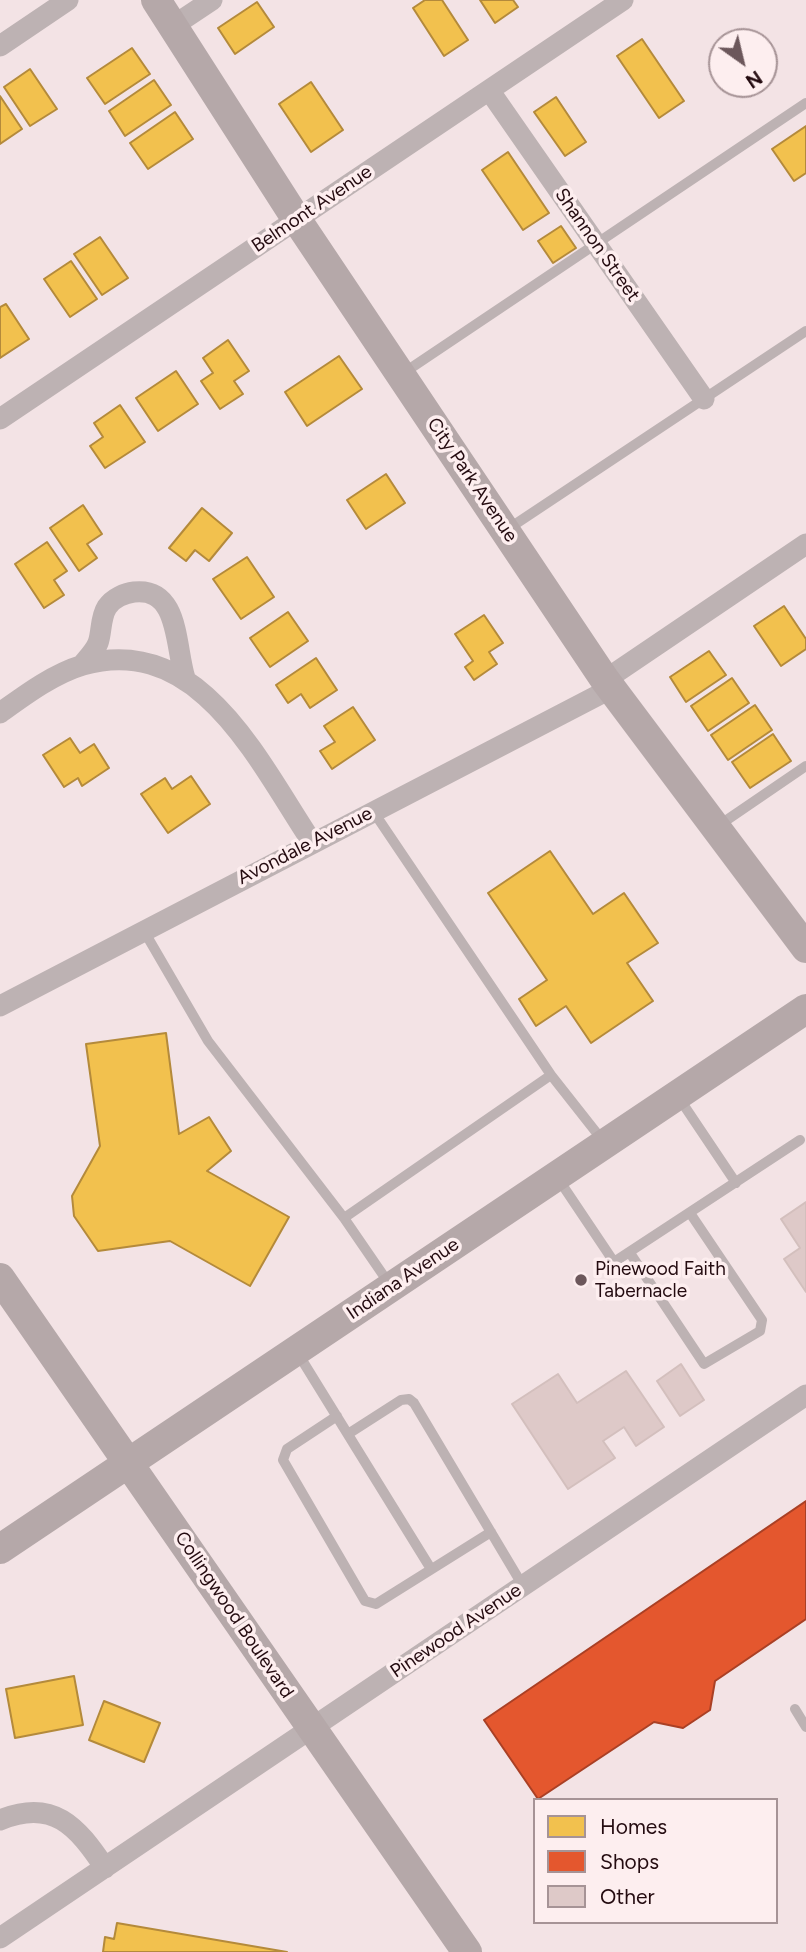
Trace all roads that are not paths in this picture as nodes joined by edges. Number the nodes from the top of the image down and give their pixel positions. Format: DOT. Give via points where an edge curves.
graph roads {
  1 [pos="68,0"];
  2 [pos="156,0"];
  3 [pos="212,0"];
  4 [pos="623,0"];
  5 [pos="173,26"];
  6 [pos="0,46"];
  7 [pos="489,90"];
  8 [pos="806,103"];
  9 [pos="297,220"];
  10 [pos="596,244"];
  11 [pos="806,331"];
  12 [pos="401,375"];
  13 [pos="704,399"];
  14 [pos="0,419"];
  15 [pos="505,531"];
  16 [pos="806,544"];
  17 [pos="82,665"];
  18 [pos="186,678"];
  19 [pos="608,684"];
  20 [pos="0,713"];
  21 [pos="806,766"];
  22 [pos="373,811"];
  23 [pos="714,828"];
  24 [pos="312,842"];
  25 [pos="144,931"];
  26 [pos="806,948"];
  27 [pos="0,1006"];
  28 [pos="806,1009"];
  29 [pos="551,1075"];
  30 [pos="677,1095"];
  31 [pos="800,1140"];
  32 [pos="605,1144"];
  33 [pos="557,1177"];
  34 [pos="736,1183"];
  35 [pos="690,1213"];
  36 [pos="344,1218"];
  37 [pos="630,1253"];
  38 [pos="0,1278"];
  39 [pos="391,1286"];
  40 [pos="296,1350"];
  41 [pos="806,1395"];
  42 [pos="337,1416"];
  43 [pos="348,1434"];
  44 [pos="129,1462"];
  45 [pos="491,1532"];
  46 [pos="0,1549"];
  47 [pos="431,1569"];
  48 [pos="523,1586"];
  49 [pos="795,1709"];
  50 [pos="806,1727"];
  51 [pos="312,1728"];
  52 [pos="0,1820"];
  53 [pos="105,1868"];
  54 [pos="0,1938"];
  55 [pos="467,1952"];
  1 -- 6 [label="street"];
  2 -- 5 [label="street, City Park Avenue"];
  3 -- 5 [label="street"];
  4 -- 7 [label="street, Belmont Avenue"];
  5 -- 9 [label="street, City Park Avenue"];
  7 -- 9 [label="street, Belmont Avenue"];
  7 -- 10 [label="street, Shannon Street"];
  8 -- 10 [label="lane"];
  9 -- 12 [label="street, City Park Avenue"];
  9 -- 14 [label="street, Belmont Avenue"];
  10 -- 12 [label="lane"];
  10 -- 13 [label="street, Shannon Street"];
  11 -- 13 [label="lane"];
  12 -- 15 [label="street, City Park Avenue"];
  13 -- 15 [label="lane"];
  15 -- 19 [label="street, City Park Avenue"];
  16 -- 19 [label="street, Avondale Avenue"];
  17 -- 18 [label="street" via="138,663"];
  17 -- 18 [label="street" via="98,643 108,606 125,593 148,591 165,601 175,621"];
  17 -- 20 [label="street"];
  18 -- 24 [label="street" via="236,728"];
  19 -- 22 [label="street, Avondale Avenue"];
  19 -- 23 [label="street, City Park Avenue"];
  21 -- 23 [label="lane"];
  22 -- 24 [label="street, Avondale Avenue"];
  22 -- 29 [label="lane"];
  23 -- 26 [label="street, City Park Avenue"];
  24 -- 25 [label="street, Avondale Avenue"];
  25 -- 27 [label="street, Avondale Avenue"];
  25 -- 36 [label="lane" via="208,1041"];
  28 -- 30 [label="street, Indiana Avenue"];
  29 -- 32 [label="lane"];
  29 -- 36 [label="lane"];
  30 -- 32 [label="street, Indiana Avenue"];
  30 -- 34 [label="lane"];
  31 -- 34 [label="lane"];
  32 -- 33 [label="street, Indiana Avenue"];
  33 -- 37 [label="lane" via="611,1260"];
  33 -- 39 [label="street, Indiana Avenue"];
  34 -- 35 [label="lane"];
  35 -- 37 [label="lane"];
  35 -- 37 [label="lane" via="762,1320 760,1331 704,1364"];
  36 -- 39 [label="lane"];
  38 -- 44 [label="street, Collingwood Boulevard"];
  39 -- 40 [label="street, Indiana Avenue"];
  40 -- 42 [label="lane"];
  40 -- 44 [label="street, Indiana Avenue"];
  41 -- 48 [label="street, Pinewood Avenue"];
  42 -- 43 [label="lane"];
  42 -- 47 [label="lane" via="287,1449 284,1460 365,1601 376,1604"];
  43 -- 45 [label="lane" via="409,1399"];
  43 -- 47 [label="lane"];
  44 -- 46 [label="street, Indiana Avenue"];
  44 -- 51 [label="street, Collingwood Boulevard"];
  45 -- 47 [label="lane"];
  45 -- 48 [label="lane"];
  48 -- 51 [label="street, Pinewood Avenue"];
  49 -- 50 [label="lane"];
  51 -- 53 [label="street, Pinewood Avenue"];
  51 -- 55 [label="street, Collingwood Boulevard"];
  52 -- 53 [label="street" via="28,1812 54,1815 79,1832"];
  53 -- 54 [label="street, Pinewood Avenue"];
}
